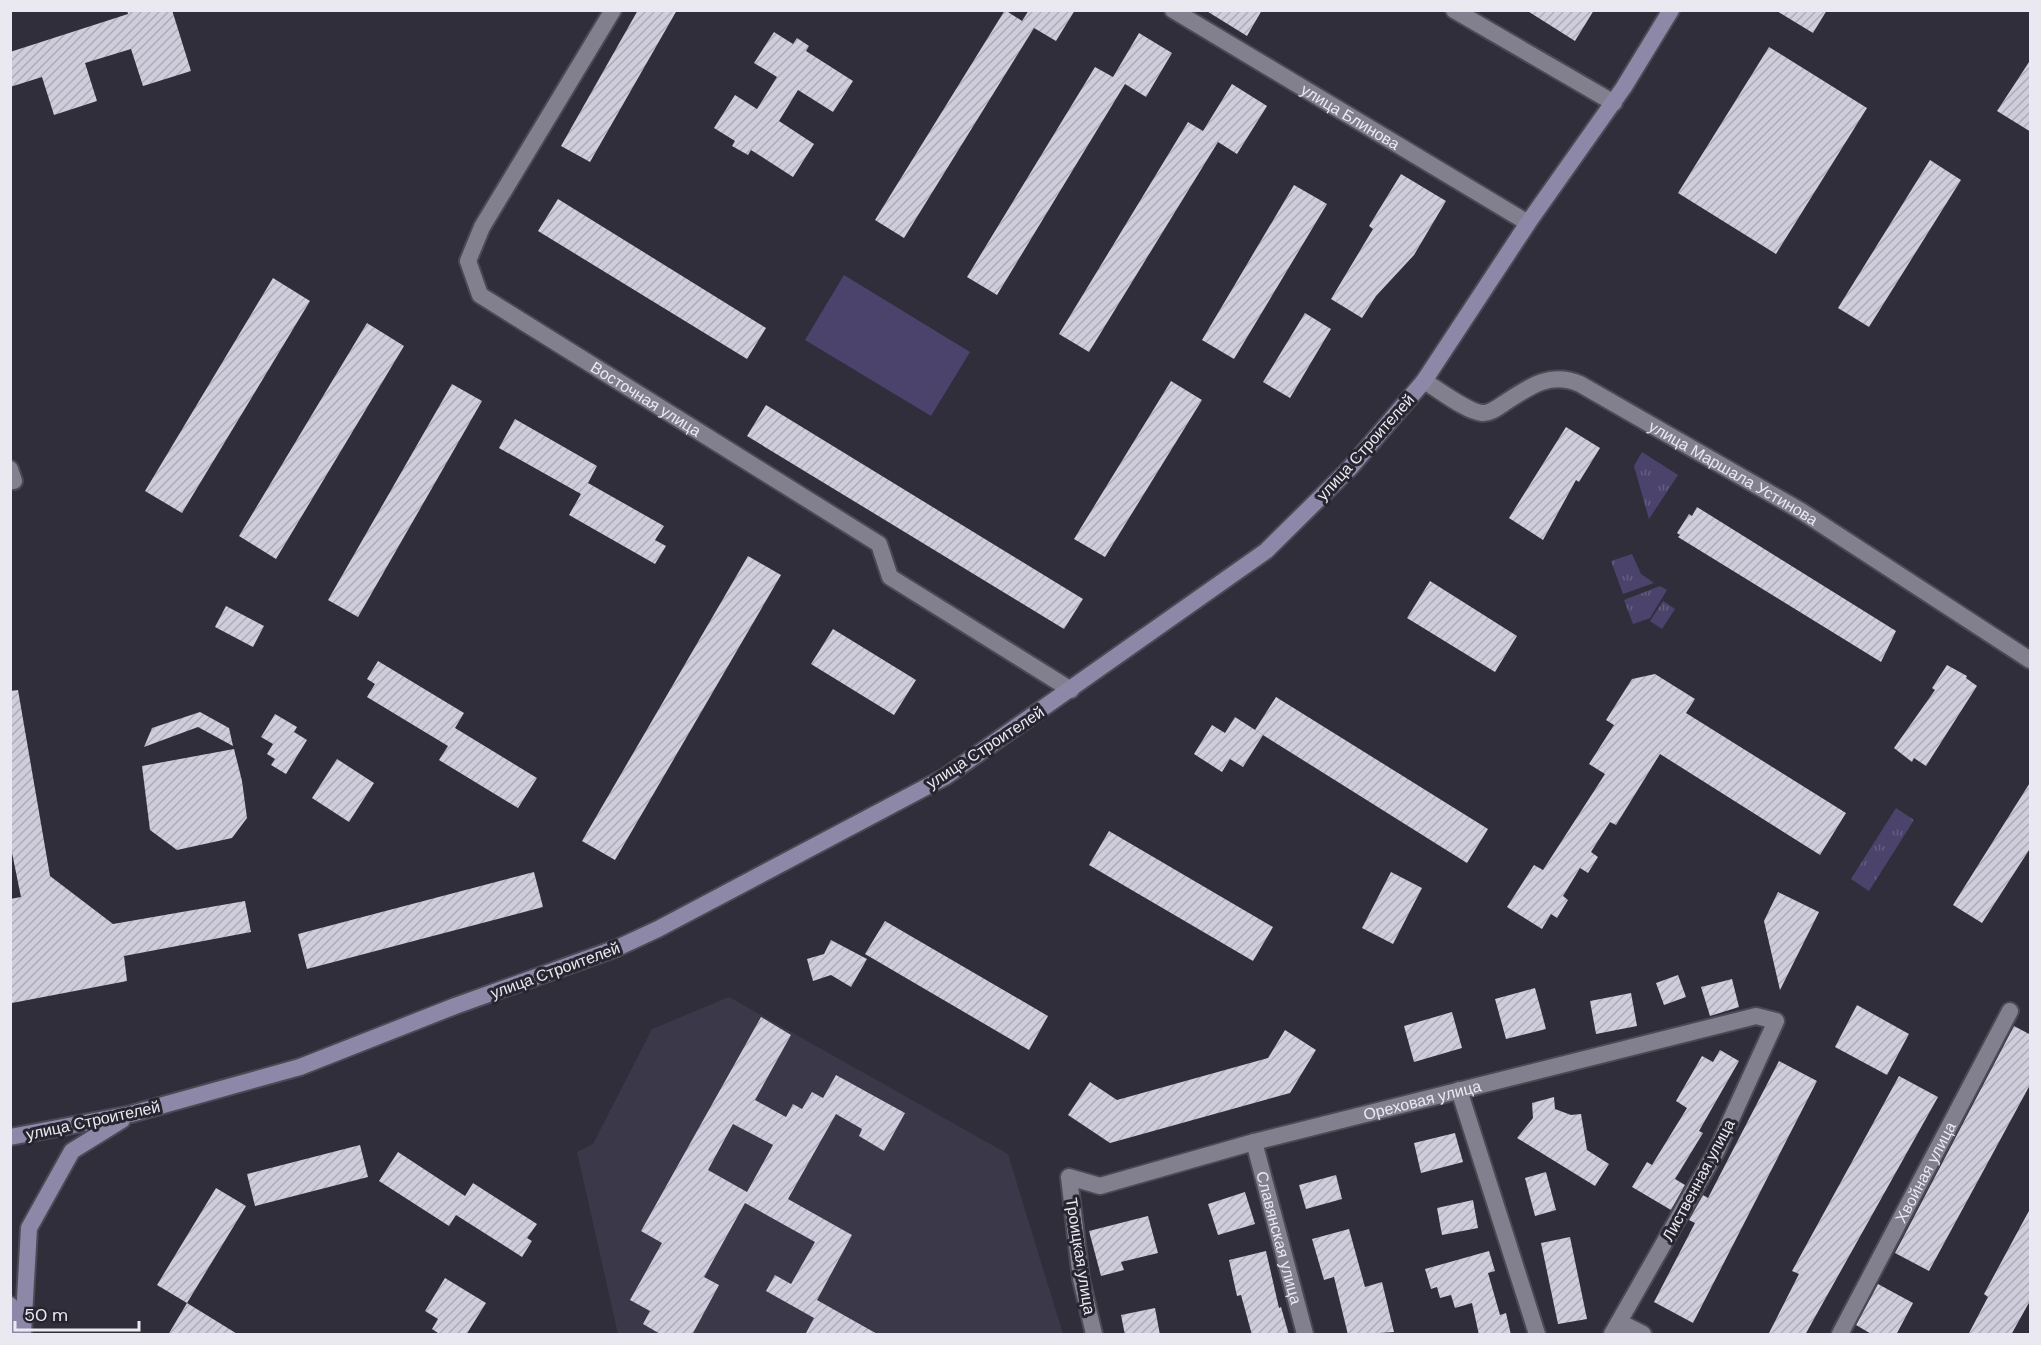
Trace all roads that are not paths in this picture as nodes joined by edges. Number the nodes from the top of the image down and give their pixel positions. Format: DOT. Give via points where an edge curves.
graph roads {
  1 [pos="613,10"];
  2 [pos="1173,10"];
  3 [pos="1454,10"];
  4 [pos="1671,10"];
  5 [pos="1614,103"];
  6 [pos="1528,223"];
  7 [pos="1424,381"];
  8 [pos="2031,660"];
  9 [pos="1071,690"];
  10 [pos="2010,1011"];
  11 [pos="1776,1021"];
  12 [pos="1459,1090"];
  13 [pos="131,1114"];
  14 [pos="10,1137"];
  15 [pos="1254,1142"];
  16 [pos="1069,1177"];
  17 [pos="10,1305"];
  18 [pos="1616,1328"];
  19 [pos="18,1335"];
  20 [pos="23,1335"];
  21 [pos="1094,1335"];
  22 [pos="1305,1335"];
  23 [pos="1537,1335"];
  24 [pos="1643,1335"];
  25 [pos="1840,1335"];
  1 -- 9 [label="street, Восточная улица" via="482,227 468,261 480,296 879,544 890,577"];
  2 -- 6 [label="street, улица Блинова"];
  3 -- 5 [label="street"];
  4 -- 5 [label="main road, улица Строителей"];
  5 -- 6 [label="main road, улица Строителей"];
  6 -- 7 [label="main road, улица Строителей"];
  7 -- 8 [label="street, улица Маршала Устинова" via="1473,411 1483,413 1544,379 1580,384 1801,512"];
  7 -- 9 [label="main road, улица Строителей" via="1350,468 1266,550"];
  9 -- 13 [label="main road, улица Строителей" via="945,777 617,948 300,1067"];
  10 -- 25 [label="street, Хвойная улица"];
  11 -- 12 [label="street, Ореховая улица" via="1756,1016"];
  11 -- 18 [label="street, Лиственная улица" via="1717,1150"];
  12 -- 15 [label="street, Ореховая улица"];
  12 -- 23 [label="street"];
  13 -- 14 [label="main road, улица Строителей"];
  13 -- 20 [label="main road" via="72,1151 29,1228"];
  15 -- 16 [label="street, Ореховая улица" via="1100,1186"];
  15 -- 22 [label="street, Славянская улица"];
  16 -- 21 [label="street, Троицкая улица" via="1081,1279"];
  17 -- 19 [label="main road"];
  18 -- 24 [label="street"];
}
